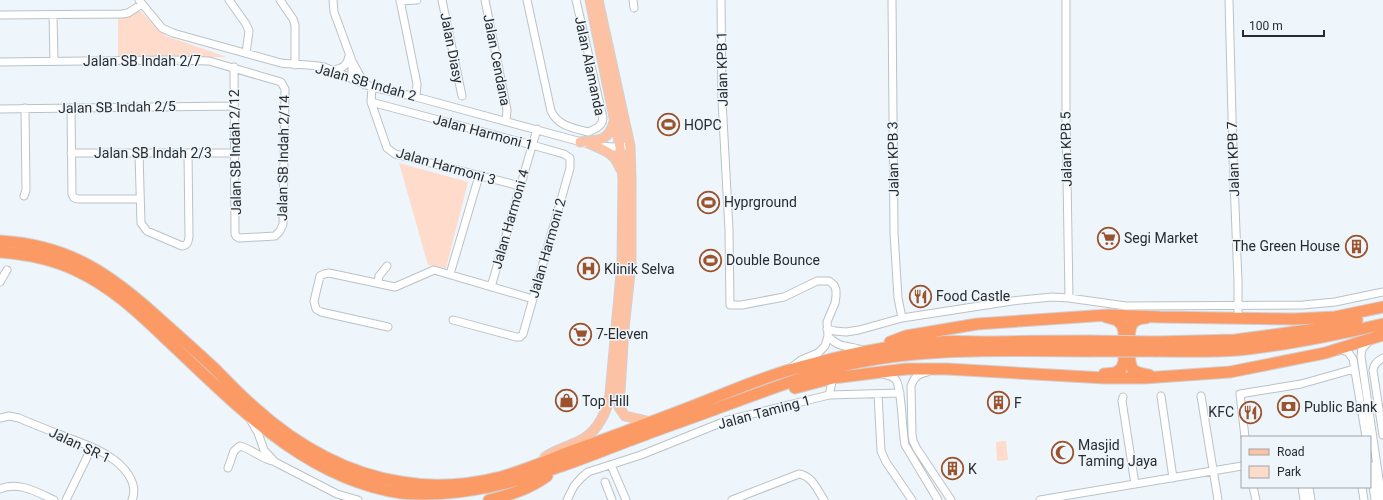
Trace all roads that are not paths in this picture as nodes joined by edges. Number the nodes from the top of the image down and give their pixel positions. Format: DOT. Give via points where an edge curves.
graph roads {
  1 [pos="229,0"];
  2 [pos="280,0"];
  3 [pos="333,0"];
  4 [pos="417,0"];
  5 [pos="442,0"];
  6 [pos="485,0"];
  7 [pos="527,0"];
  8 [pos="576,0"];
  9 [pos="590,0"];
  10 [pos="598,0"];
  11 [pos="634,0"];
  12 [pos="721,0"];
  13 [pos="892,0"];
  14 [pos="1066,0"];
  15 [pos="1229,0"];
  16 [pos="400,1"];
  17 [pos="141,2"];
  18 [pos="634,8"];
  19 [pos="0,15"];
  20 [pos="53,15"];
  21 [pos="246,54"];
  22 [pos="350,58"];
  23 [pos="54,61"];
  24 [pos="0,62"];
  25 [pos="295,65"];
  26 [pos="234,67"];
  27 [pos="332,70"];
  28 [pos="352,79"];
  29 [pos="281,82"];
  30 [pos="368,86"];
  31 [pos="462,96"];
  32 [pos="416,97"];
  33 [pos="371,102"];
  34 [pos="234,106"];
  35 [pos="25,108"];
  36 [pos="71,108"];
  37 [pos="0,109"];
  38 [pos="506,121"];
  39 [pos="614,121"];
  40 [pos="572,128"];
  41 [pos="536,129"];
  42 [pos="569,139"];
  43 [pos="580,142"];
  44 [pos="590,144"];
  45 [pos="532,145"];
  46 [pos="625,146"];
  47 [pos="71,153"];
  48 [pos="188,153"];
  49 [pos="235,153"];
  50 [pos="139,154"];
  51 [pos="570,158"];
  52 [pos="479,176"];
  53 [pos="623,179"];
  54 [pos="520,186"];
  55 [pos="24,196"];
  56 [pos="140,199"];
  57 [pos="0,234"];
  58 [pos="236,236"];
  59 [pos="0,241"];
  60 [pos="39,246"];
  61 [pos="0,252"];
  62 [pos="387,266"];
  63 [pos="7,270"];
  64 [pos="450,274"];
  65 [pos="0,282"];
  66 [pos="378,283"];
  67 [pos="491,286"];
  68 [pos="1383,292"];
  69 [pos="1069,298"];
  70 [pos="533,299"];
  71 [pos="1238,305"];
  72 [pos="1383,307"];
  73 [pos="1383,314"];
  74 [pos="1092,316"];
  75 [pos="1160,317"];
  76 [pos="902,318"];
  77 [pos="1238,318"];
  78 [pos="454,320"];
  79 [pos="1383,324"];
  80 [pos="388,327"];
  81 [pos="827,332"];
  82 [pos="1381,336"];
  83 [pos="1089,346"];
  84 [pos="1155,346"];
  85 [pos="879,348"];
  86 [pos="865,351"];
  87 [pos="1325,353"];
  88 [pos="1383,358"];
  89 [pos="947,368"];
  90 [pos="1354,369"];
  91 [pos="789,370"];
  92 [pos="876,372"];
  93 [pos="1090,376"];
  94 [pos="1173,377"];
  95 [pos="833,378"];
  96 [pos="764,391"];
  97 [pos="900,393"];
  98 [pos="878,394"];
  99 [pos="829,396"];
  100 [pos="1161,396"];
  101 [pos="1200,396"];
  102 [pos="1123,397"];
  103 [pos="1381,406"];
  104 [pos="1365,409"];
  105 [pos="248,416"];
  106 [pos="0,418"];
  107 [pos="653,422"];
  108 [pos="1383,435"];
  109 [pos="1245,436"];
  110 [pos="1364,436"];
  111 [pos="1370,436"];
  112 [pos="262,444"];
  113 [pos="1372,445"];
  114 [pos="92,447"];
  115 [pos="253,452"];
  116 [pos="275,462"];
  117 [pos="611,465"];
  118 [pos="531,466"];
  119 [pos="1241,466"];
  120 [pos="228,468"];
  121 [pos="557,469"];
  122 [pos="1213,471"];
  123 [pos="1371,472"];
  124 [pos="1173,478"];
  125 [pos="605,482"];
  126 [pos="1135,484"];
  127 [pos="1253,488"];
  128 [pos="1302,488"];
  129 [pos="1309,488"];
  130 [pos="1362,488"];
  131 [pos="0,489"];
  132 [pos="1057,499"];
  133 [pos="54,500"];
  134 [pos="66,500"];
  135 [pos="132,500"];
  136 [pos="358,500"];
  137 [pos="489,500"];
  138 [pos="567,500"];
  139 [pos="612,500"];
  140 [pos="626,500"];
  141 [pos="732,500"];
  142 [pos="824,500"];
  143 [pos="912,500"];
  144 [pos="938,500"];
  145 [pos="951,500"];
  146 [pos="1040,500"];
  147 [pos="1218,500"];
  148 [pos="1256,500"];
  149 [pos="1304,500"];
  150 [pos="1311,500"];
  151 [pos="1364,500"];
  152 [pos="1375,500"];
  153 [pos="1382,500"];
  1 -- 21 [label="street" via="249,31"];
  2 -- 25 [label="street" via="295,25"];
  3 -- 22 [label="street" via="334,12"];
  4 -- 16 [label="street"];
  5 -- 31 [label="street, Jalan Diasy"];
  6 -- 38 [label="street, Jalan Cendana" via="507,110"];
  7 -- 40 [label="street" via="551,111 555,119"];
  8 -- 40 [label="street, Jalan Alamanda" via="603,118 600,126 588,132"];
  9 -- 39 [label="main road"];
  10 -- 46 [label="main road"];
  11 -- 18 [label="street"];
  12 -- 81 [label="street, Jalan KPB 1" via="730,305 784,297 817,281 828,281 834,285 836,296 827,322"];
  13 -- 76 [label="street, Jalan KPB 3" via="894,233 898,298"];
  14 -- 69 [label="street, Jalan KPB 5"];
  15 -- 71 [label="street, Jalan KPB 7"];
  16 -- 32 [label="street" via="418,84"];
  17 -- 20 [label="street" via="128,13 122,14"];
  17 -- 21 [label="street, Jalan SB Indah 2" via="166,31"];
  19 -- 20 [label="street"];
  20 -- 23 [label="street"];
  21 -- 25 [label="street, Jalan SB Indah 2" via="280,64"];
  22 -- 27 [label="street" via="346,66"];
  22 -- 28 [label="street"];
  22 -- 30 [label="street"];
  23 -- 24 [label="street, Jalan SB Indah 2/7"];
  23 -- 26 [label="street, Jalan SB Indah 2/7" via="209,61"];
  25 -- 27 [label="street, Jalan SB Indah 2"];
  26 -- 29 [label="street, Jalan SB Indah 2/7"];
  26 -- 34 [label="street, Jalan SB Indah 2/12"];
  27 -- 28 [label="street, Jalan SB Indah 2"];
  28 -- 30 [label="street, Jalan SB Indah 2"];
  29 -- 58 [label="street, Jalan SB Indah 2/14" via="285,89 282,229 275,236"];
  30 -- 32 [label="street, Jalan SB Indah 2"];
  30 -- 33 [label="street, Jalan Harmoni 3"];
  32 -- 38 [label="street, Jalan SB Indah 2"];
  33 -- 45 [label="street, Jalan Harmoni 1"];
  33 -- 52 [label="street, Jalan Harmoni 3" via="387,148 395,154"];
  34 -- 36 [label="street, Jalan SB Indah 2/5"];
  34 -- 49 [label="street, Jalan SB Indah 2/12"];
  35 -- 36 [label="street, Jalan SB Indah 2/5"];
  35 -- 37 [label="street, Jalan SB Indah 2/5"];
  35 -- 55 [label="street"];
  36 -- 47 [label="street"];
  38 -- 41 [label="street, Jalan SB Indah 2"];
  39 -- 43 [label="main road" via="606,137"];
  39 -- 46 [label="main road"];
  40 -- 42 [label="street"];
  41 -- 42 [label="street, Jalan SB Indah 2"];
  41 -- 45 [label="street, Jalan Harmoni 4"];
  42 -- 43 [label="street, Jalan SB Indah 2"];
  43 -- 44 [label="street, Jalan SB Indah 2"];
  44 -- 46 [label="street, Jalan SB Indah 2" via="606,147"];
  44 -- 53 [label="main road" via="613,155"];
  45 -- 51 [label="street, Jalan Harmoni 1"];
  45 -- 54 [label="street, Jalan Harmoni 4"];
  46 -- 53 [label="main road"];
  46 -- 107 [label="main road" via="632,179 632,264 618,402 625,416"];
  47 -- 50 [label="street, Jalan SB Indah 2/3"];
  47 -- 56 [label="street" via="74,198"];
  48 -- 49 [label="street, Jalan SB Indah 2/3"];
  48 -- 50 [label="street, Jalan SB Indah 2/3"];
  48 -- 56 [label="street" via="189,237 186,246 143,228"];
  49 -- 58 [label="street, Jalan SB Indah 2/12"];
  50 -- 56 [label="street"];
  51 -- 70 [label="street, Jalan Harmoni 2" via="570,168"];
  52 -- 54 [label="street, Jalan Harmoni 3"];
  52 -- 64 [label="street"];
  53 -- 118 [label="main road" via="622,263 609,402 592,432"];
  54 -- 67 [label="street, Jalan Harmoni 4"];
  57 -- 60 [label="highway" via="21,237"];
  59 -- 60 [label="highway"];
  60 -- 118 [label="highway" via="78,260 113,280 144,304 255,408 315,452 337,463 402,483 437,485 472,483"];
  61 -- 105 [label="highway" via="60,263 108,288 138,312"];
  62 -- 66 [label="street" via="379,276"];
  63 -- 65 [label="street"];
  64 -- 66 [label="street" via="434,270 395,287"];
  64 -- 67 [label="street"];
  66 -- 80 [label="street" via="324,274 320,276 314,301 316,309 321,312"];
  67 -- 70 [label="street"];
  68 -- 71 [label="street" via="1335,302 1303,305"];
  69 -- 71 [label="street" via="1126,306"];
  69 -- 76 [label="street" via="1012,301"];
  70 -- 78 [label="street, Jalan Harmoni 2" via="520,337"];
  71 -- 77 [label="street, Jalan KPB 7"];
  72 -- 77 [label="highway" via="1329,317"];
  73 -- 84 [label="highway" via="1276,335"];
  74 -- 75 [label="highway"];
  74 -- 85 [label="highway" via="977,324 906,336"];
  74 -- 93 [label="highway" via="1117,320 1122,325 1124,362 1121,369 1115,372"];
  75 -- 77 [label="highway"];
  75 -- 94 [label="highway" via="1142,318 1132,325 1130,362 1132,369 1138,373"];
  76 -- 81 [label="street" via="859,330"];
  79 -- 84 [label="highway" via="1277,346 1237,350"];
  81 -- 86 [label="street" via="838,345"];
  81 -- 91 [label="street" via="822,350 801,360"];
  82 -- 87 [label="highway"];
  82 -- 104 [label="street" via="1367,343 1362,349"];
  83 -- 84 [label="highway, bridge"];
  83 -- 85 [label="highway" via="940,342"];
  83 -- 96 [label="highway" via="941,352 868,360"];
  85 -- 86 [label="highway"];
  86 -- 91 [label="highway"];
  87 -- 90 [label="street" via="1341,350 1348,352 1353,359"];
  87 -- 94 [label="highway" via="1230,372"];
  88 -- 103 [label="street" via="1374,364 1373,370"];
  89 -- 92 [label="highway"];
  89 -- 93 [label="highway"];
  89 -- 145 [label="street" via="920,374 913,379 910,393 913,441"];
  90 -- 104 [label="street"];
  90 -- 109 [label="street" via="1301,384 1240,394"];
  91 -- 107 [label="highway"];
  92 -- 95 [label="highway"];
  92 -- 97 [label="street" via="889,375 896,380"];
  93 -- 94 [label="highway"];
  95 -- 96 [label="highway" via="793,389"];
  95 -- 99 [label="street"];
  96 -- 121 [label="highway"];
  97 -- 98 [label="street, Jalan Taming 1"];
  97 -- 144 [label="street" via="905,445"];
  98 -- 99 [label="street, Jalan Taming 1"];
  98 -- 143 [label="street" via="881,451"];
  99 -- 117 [label="street, Jalan Taming 1" via="728,420"];
  100 -- 124 [label="street"];
  101 -- 122 [label="street"];
  102 -- 126 [label="street"];
  103 -- 104 [label="street"];
  103 -- 108 [label="street"];
  104 -- 110 [label="street"];
  104 -- 111 [label="street"];
  105 -- 112 [label="street"];
  105 -- 121 [label="highway" via="278,440 332,472 373,487 400,493 451,496 475,493 507,486"];
  106 -- 114 [label="street, Jalan SR 1" via="19,418"];
  107 -- 118 [label="highway"];
  112 -- 115 [label="street" via="261,448"];
  112 -- 116 [label="street"];
  113 -- 153 [label="street"];
  114 -- 134 [label="street"];
  114 -- 135 [label="street, Jalan SR 1" via="110,456 125,470 135,491"];
  115 -- 116 [label="street"];
  115 -- 120 [label="street" via="245,447 236,448"];
  116 -- 136 [label="street" via="330,491"];
  117 -- 138 [label="street, Jalan Taming 1" via="588,472 574,486"];
  117 -- 140 [label="street"];
  119 -- 122 [label="street"];
  121 -- 137 [label="highway" via="535,485"];
  122 -- 124 [label="street"];
  122 -- 147 [label="street"];
  123 -- 152 [label="street"];
  124 -- 126 [label="street"];
  125 -- 139 [label="street"];
  126 -- 132 [label="street"];
  127 -- 148 [label="street"];
  128 -- 149 [label="street"];
  129 -- 150 [label="street"];
  130 -- 151 [label="street"];
  131 -- 133 [label="street" via="10,485 18,486"];
  132 -- 146 [label="street"];
  141 -- 142 [label="street" via="799,474 806,475 811,480"];
}
